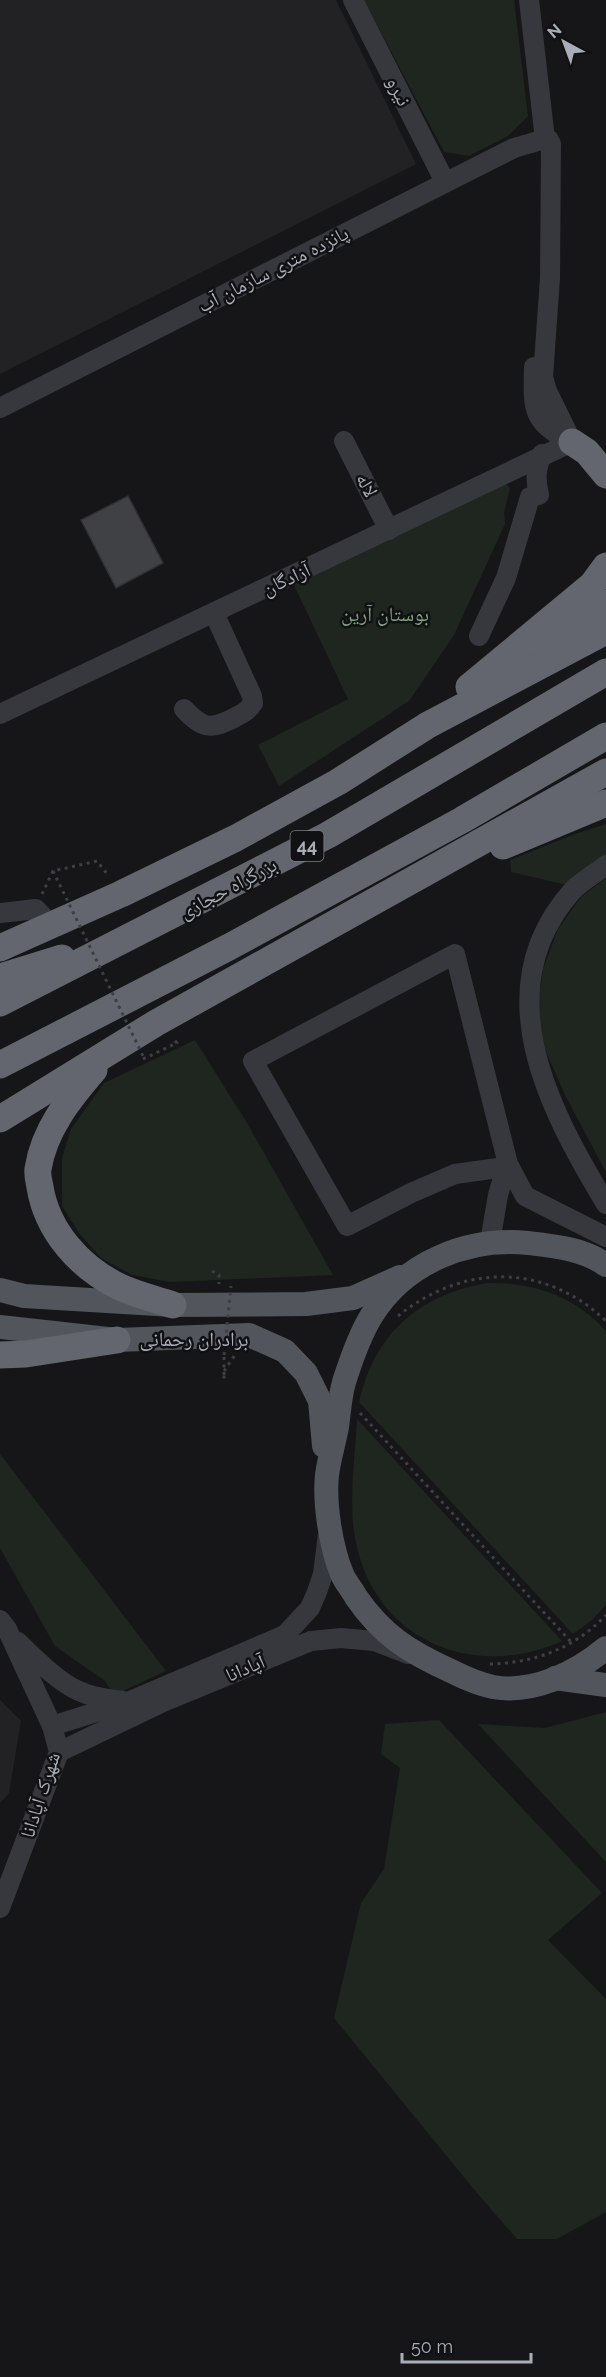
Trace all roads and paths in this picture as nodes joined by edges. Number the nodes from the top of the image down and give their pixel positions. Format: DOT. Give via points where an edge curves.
graph roads {
  1 [pos="353,0"];
  2 [pos="529,0"];
  3 [pos="544,140"];
  4 [pos="446,182"];
  5 [pos="0,408"];
  6 [pos="344,441"];
  7 [pos="572,441"];
  8 [pos="542,454"];
  9 [pos="606,475"];
  10 [pos="389,530"];
  11 [pos="606,566"];
  12 [pos="606,603"];
  13 [pos="214,613"];
  14 [pos="606,631"];
  15 [pos="479,636"];
  16 [pos="606,672"];
  17 [pos="469,687"];
  18 [pos="184,709"];
  19 [pos="0,714"];
  20 [pos="428,725"];
  21 [pos="606,736"];
  22 [pos="601,776"];
  23 [pos="606,803"];
  24 [pos="606,816"];
  25 [pos="514,842"];
  26 [pos="97,861"];
  27 [pos="606,866"];
  28 [pos="53,871"];
  29 [pos="0,914"];
  30 [pos="44,917"];
  31 [pos="335,922"];
  32 [pos="138,934"];
  33 [pos="1,947"];
  34 [pos="0,976"];
  35 [pos="0,1003"];
  36 [pos="156,1023"];
  37 [pos="177,1042"];
  38 [pos="0,1065"];
  39 [pos="75,1071"];
  40 [pos="0,1104"];
  41 [pos="0,1119"];
  42 [pos="498,1195"];
  43 [pos="525,1196"];
  44 [pos="606,1204"];
  45 [pos="606,1237"];
  46 [pos="490,1242"];
  47 [pos="606,1265"];
  48 [pos="212,1271"];
  49 [pos="410,1272"];
  50 [pos="0,1290"];
  51 [pos="172,1305"];
  52 [pos="606,1321"];
  53 [pos="392,1323"];
  54 [pos="0,1327"];
  55 [pos="117,1340"];
  56 [pos="0,1355"];
  57 [pos="224,1371"];
  58 [pos="343,1383"];
  59 [pos="327,1477"];
  60 [pos="329,1525"];
  61 [pos="606,1615"];
  62 [pos="3,1624"];
  63 [pos="572,1643"];
  64 [pos="606,1648"];
  65 [pos="489,1664"];
  66 [pos="585,1664"];
  67 [pos="438,1666"];
  68 [pos="555,1678"];
  69 [pos="606,1685"];
  70 [pos="128,1702"];
  71 [pos="52,1726"];
  72 [pos="59,1752"];
  73 [pos="0,1908"];
  1 -- 4 [label="street, نیرو"];
  2 -- 3 [label="street"];
  3 -- 4 [label="street, پانزده متری سازمان آب" via="514,148"];
  3 -- 7 [label="street" via="551,144 550,278 543,377"];
  4 -- 5 [label="street, پانزده متری سازمان آب"];
  6 -- 10 [label="street, لاله"];
  7 -- 8 [label="street, آزادگان"];
  7 -- 9 [label="highway"];
  8 -- 10 [label="street, آزادگان"];
  8 -- 15 [label="street" via="536,468 539,495 530,497 506,578"];
  10 -- 13 [label="street, آزادگان"];
  11 -- 17 [label="highway" via="592,585"];
  12 -- 17 [label="highway" via="547,643"];
  13 -- 18 [label="street" via="253,703 248,711 212,726 194,720"];
  13 -- 19 [label="street, آزادگان"];
  14 -- 20 [label="highway"];
  16 -- 32 [label="highway, بزرگراه حجازی / 44" via="328,835"];
  17 -- 20 [label="highway"];
  20 -- 30 [label="highway" via="338,782 236,838"];
  21 -- 38 [label="highway" via="229,947"];
  22 -- 31 [label="highway"];
  23 -- 25 [label="highway"];
  24 -- 25 [label="highway"];
  25 -- 31 [label="highway"];
  26 -- 28 [label="path"];
  27 -- 44 [label="street" via="574,890 546,930 533,969 528,1010 532,1041 547,1089 572,1147"];
  28 -- 30 [label="path"];
  28 -- 37 [label="path, bridge" via="144,1058"];
  29 -- 30 [label="street"];
  30 -- 33 [label="highway"];
  31 -- 36 [label="highway"];
  32 -- 34 [label="highway"];
  32 -- 35 [label="highway, بزرگراه حجازی / 44"];
  36 -- 39 [label="highway"];
  36 -- 51 [label="highway" via="95,1069 69,1100 50,1131 38,1170 43,1206 71,1251 120,1287"];
  39 -- 40 [label="highway"];
  39 -- 41 [label="highway"];
  42 -- 43 [label="street" via="509,1188"];
  42 -- 43 [label="street" via="503,1179 498,1168 455,1174 347,1226 253,1061 455,954 508,1164"];
  42 -- 46 [label="street"];
  43 -- 45 [label="street"];
  46 -- 47 [label="main road, برادران رحمانی" via="562,1247"];
  46 -- 49 [label="main road, برادران رحمانی" via="455,1250"];
  48 -- 57 [label="path, bridge" via="219,1275 219,1288 231,1286 224,1379"];
  49 -- 51 [label="main road, برادران رحمانی" via="353,1298 306,1304"];
  49 -- 58 [label="main road" via="372,1315"];
  50 -- 51 [label="main road, برادران رحمانی" via="24,1296"];
  52 -- 53 [label="path" via="562,1290 506,1276 448,1286 414,1304"];
  54 -- 55 [label="main road, برادران رحمانی"];
  55 -- 56 [label="highway"];
  55 -- 59 [label="main road, برادران رحمانی" via="249,1335 285,1352 306,1372 320,1401"];
  58 -- 59 [label="main road"];
  58 -- 63 [label="path" via="352,1405"];
  59 -- 60 [label="main road"];
  60 -- 67 [label="main road" via="342,1575 368,1614 395,1641"];
  60 -- 70 [label="street, آپادانا" via="317,1592 310,1608 285,1635"];
  61 -- 63 [label="path"];
  62 -- 70 [label="street" via="28,1653 75,1690"];
  62 -- 71 [label="street, شهرک آپادانا"];
  63 -- 65 [label="path" via="528,1661"];
  63 -- 66 [label="path"];
  64 -- 66 [label="main road"];
  66 -- 68 [label="main road"];
  67 -- 68 [label="main road" via="494,1687 511,1688"];
  67 -- 72 [label="street, آپادانا" via="374,1641 310,1641 163,1702"];
  68 -- 69 [label="main road"];
  70 -- 71 [label="street, آپادانا"];
  71 -- 72 [label="street, شهرک آپادانا"];
  72 -- 73 [label="street, شهرک آپادانا"];
}
